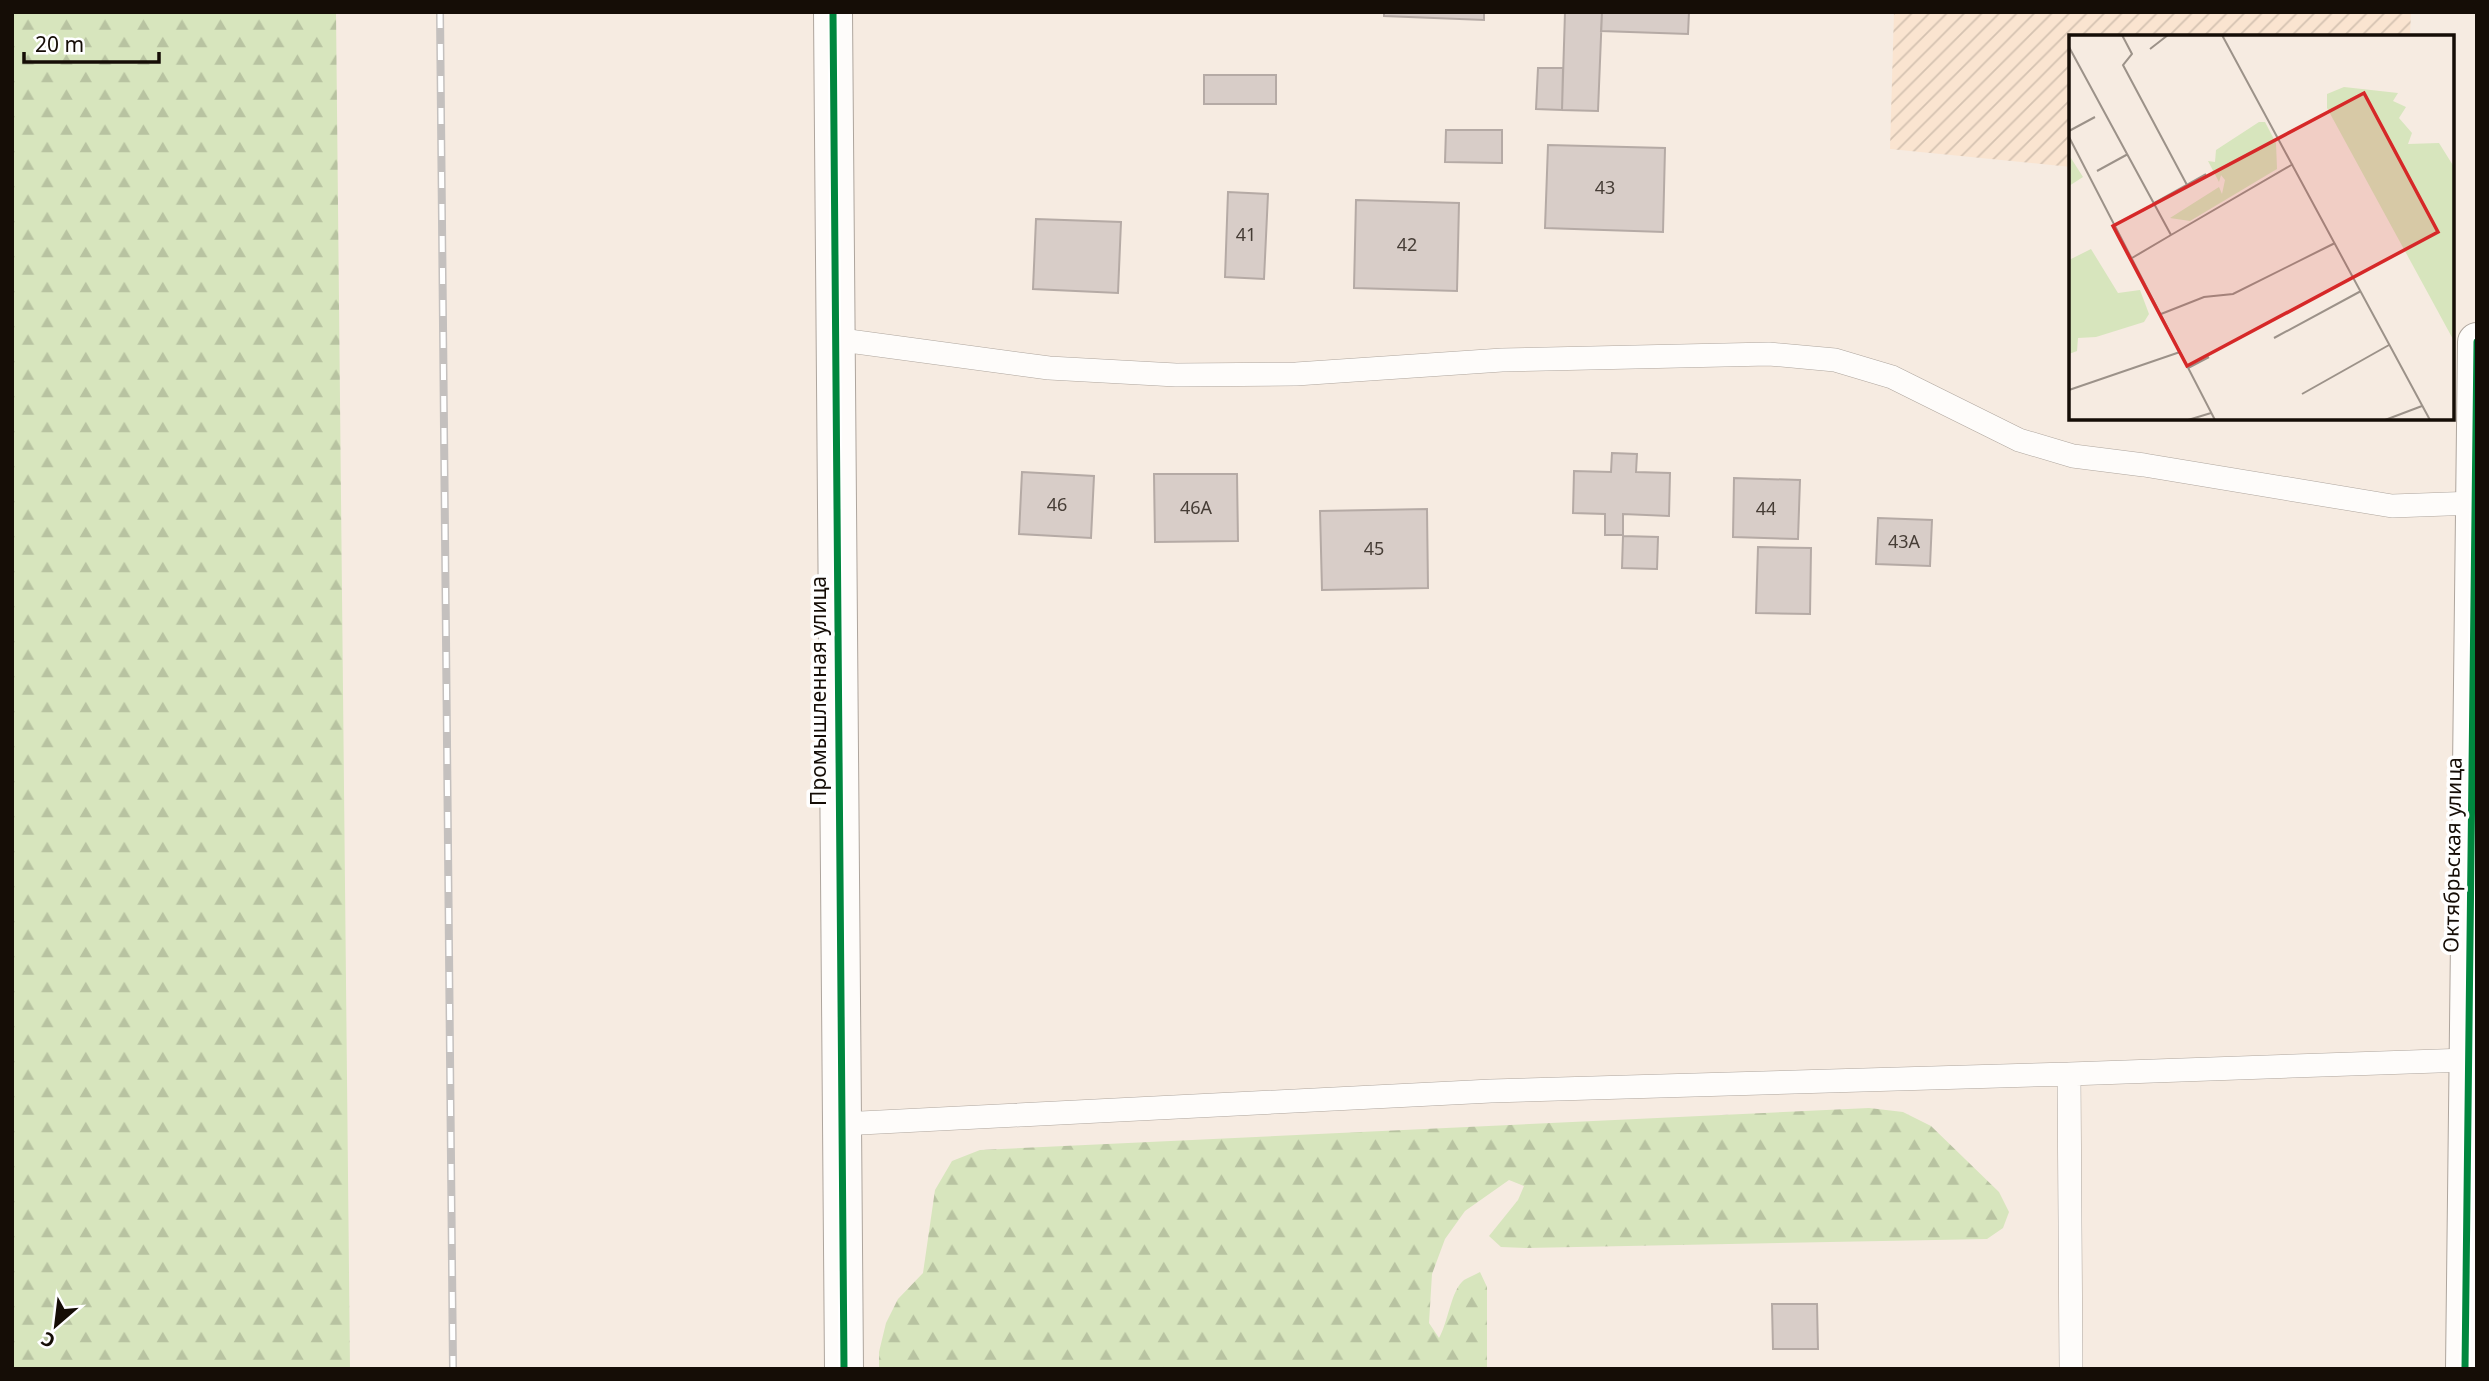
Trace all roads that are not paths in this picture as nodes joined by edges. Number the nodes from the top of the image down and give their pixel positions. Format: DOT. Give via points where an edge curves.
graph roads {
  1 [pos="833,12"];
  2 [pos="834,339"];
  3 [pos="2477,342"];
  4 [pos="2475,503"];
  5 [pos="2467,1060"];
  6 [pos="2069,1074"];
  7 [pos="841,1124"];
  8 [pos="844,1369"];
  9 [pos="2071,1369"];
  10 [pos="2465,1369"];
  1 -- 2 [label="street, Промышленная улица"];
  2 -- 4 [label="lane" via="1049,368 1176,374 1296,374 1502,360 1756,354 1835,360 1892,377 2019,440 2073,456 2392,506"];
  2 -- 7 [label="street, Промышленная улица"];
  3 -- 4 [label="street, Октябрьская улица"];
  4 -- 5 [label="street, Октябрьская улица"];
  5 -- 6 [label="lane"];
  5 -- 10 [label="street, Октябрьская улица"];
  6 -- 7 [label="lane" via="1478,1092"];
  6 -- 9 [label="lane"];
  7 -- 8 [label="street, Промышленная улица"];
}
